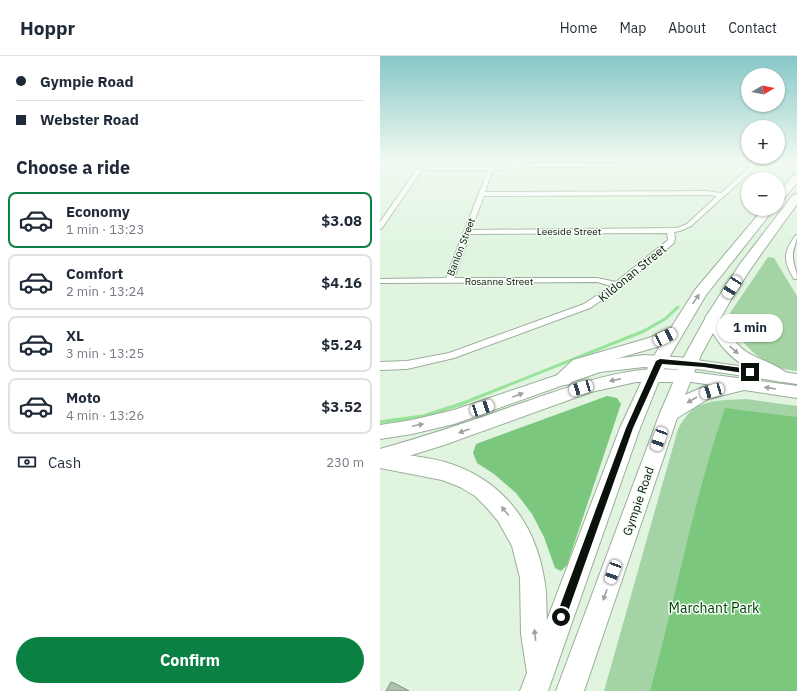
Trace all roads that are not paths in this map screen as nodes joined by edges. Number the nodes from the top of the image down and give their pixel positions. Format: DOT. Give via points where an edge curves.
graph roads {
  1 [pos="406,191"];
  2 [pos="482,191"];
  3 [pos="728,191"];
  4 [pos="481,194"];
  5 [pos="723,195"];
  6 [pos="797,197"];
  7 [pos="764,216"];
  8 [pos="380,227"];
  9 [pos="670,230"];
  10 [pos="467,232"];
  11 [pos="797,237"];
  12 [pos="797,277"];
  13 [pos="449,281"];
  14 [pos="380,282"];
  15 [pos="618,284"];
  16 [pos="712,318"];
  17 [pos="676,332"];
  18 [pos="380,366"];
  19 [pos="656,368"];
  20 [pos="686,370"];
  21 [pos="780,376"];
  22 [pos="564,379"];
  23 [pos="797,379"];
  24 [pos="742,384"];
  25 [pos="797,392"];
  26 [pos="669,413"];
  27 [pos="380,432"];
  28 [pos="380,458"];
  29 [pos="537,682"];
  30 [pos="570,691"];
  1 -- 8 [label="street"];
  2 -- 4 [label="street, Banlon Street"];
  3 -- 5 [label="street, Kildonan Street"];
  4 -- 5 [label="street"];
  4 -- 10 [label="street, Banlon Street"];
  5 -- 9 [label="street, Kildonan Street" via="689,225"];
  6 -- 16 [label="highway, Gympie Road" via="745,267"];
  17 -- 7 [label="highway, one-way" via="710,280"];
  9 -- 10 [label="street, Leeside Street"];
  9 -- 15 [label="street, Kildonan Street" via="671,241"];
  10 -- 13 [label="street, Banlon Street"];
  11 -- 12 [label="street" via="791,244 788,257"];
  13 -- 14 [label="street, Rosanne Street"];
  13 -- 15 [label="street, Rosanne Street" via="597,280"];
  15 -- 18 [label="street, Kildonan Street" via="588,306 462,353 421,362"];
  16 -- 20 [label="highway, Gympie Road"];
  16 -- 21 [label="highway, one-way" via="724,339 734,350"];
  17 -- 19 [label="highway"];
  17 -- 22 [label="highway" via="655,342 579,364"];
  19 -- 20 [label="main road"];
  19 -- 22 [label="main road" via="639,361 612,364"];
  19 -- 28 [label="main road, one-way" via="589,386"];
  19 -- 29 [label="highway" via="630,428"];
  20 -- 21 [label="main road"];
  20 -- 24 [label="main road"];
  20 -- 26 [label="highway, Gympie Road"];
  21 -- 23 [label="main road"];
  27 -- 22 [label="main road, one-way" via="454,417"];
  25 -- 24 [label="main road, one-way"];
  24 -- 26 [label="highway, one-way" via="703,394"];
  26 -- 30 [label="highway, Gympie Road, one-way"];
  29 -- 28 [label="highway, one-way" via="530,568 518,531 508,514 470,480 433,467 390,462"];
}
